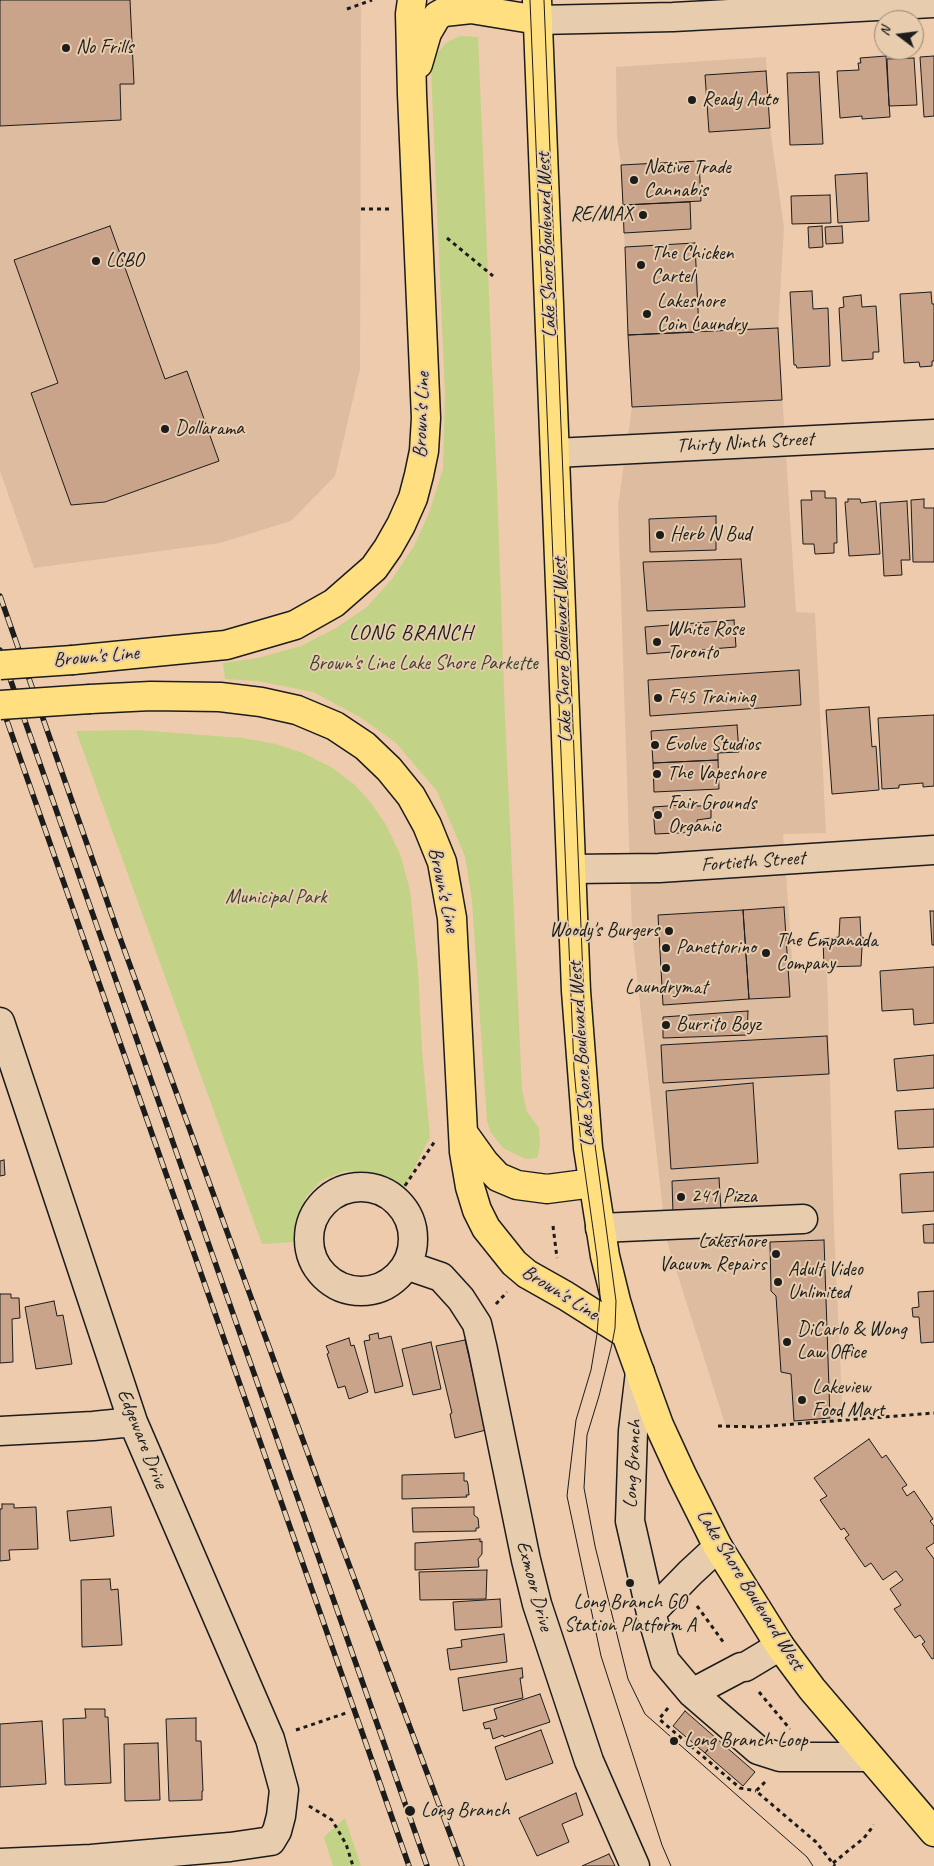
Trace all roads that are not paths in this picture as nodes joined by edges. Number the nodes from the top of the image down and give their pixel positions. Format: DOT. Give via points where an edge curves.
graph roads {
  1 [pos="412,0"];
  2 [pos="934,3"];
  3 [pos="742,6"];
  4 [pos="538,10"];
  5 [pos="412,94"];
  6 [pos="934,434"];
  7 [pos="555,453"];
  8 [pos="0,665"];
  9 [pos="0,705"];
  10 [pos="934,850"];
  11 [pos="572,869"];
  12 [pos="0,1022"];
  13 [pos="463,1133"];
  14 [pos="593,1183"];
  15 [pos="803,1219"];
  16 [pos="600,1228"];
  17 [pos="406,1266"];
  18 [pos="626,1334"];
  19 [pos="640,1372"];
  20 [pos="133,1422"];
  21 [pos="0,1431"];
  22 [pos="718,1547"];
  23 [pos="651,1613"];
  24 [pos="780,1646"];
  25 [pos="682,1697"];
  26 [pos="869,1757"];
  27 [pos="934,1832"];
  28 [pos="0,1862"];
  29 [pos="92,1862"];
  30 [pos="635,1866"];
  1 -- 5 [label="main road, Brown's Line"];
  2 -- 3 [label="street"];
  3 -- 4 [label="street" via="664,17"];
  4 -- 5 [label="main road, Brown's Line" via="454,10 437,16 422,47"];
  4 -- 7 [label="main road, Lake Shore Boulevard West"];
  5 -- 8 [label="main road, Brown's Line, bridge" via="426,418 424,451 413,498 374,568 323,610 295,625 226,645"];
  6 -- 7 [label="street, Thirty Ninth Street"];
  7 -- 11 [label="main road, Lake Shore Boulevard West"];
  9 -- 13 [label="main road, Brown's Line, bridge" via="151,696 220,696 297,710 335,726 365,746 411,796 442,862 452,918"];
  10 -- 11 [label="street, Fortieth Street" via="659,868"];
  11 -- 14 [label="main road, Lake Shore Boulevard West" via="580,1056"];
  12 -- 20 [label="street, Edgeware Drive"];
  13 -- 14 [label="main road" via="498,1177 517,1185 547,1189"];
  13 -- 18 [label="main road, Brown's Line" via="470,1187 477,1210 508,1257 527,1274"];
  14 -- 16 [label="main road, Lake Shore Boulevard West"];
  15 -- 16 [label="street"];
  16 -- 18 [label="main road, Lake Shore Boulevard West"];
  17 -- 17 [label="street" via="414,1231 408,1214 384,1191 355,1186 340,1191 318,1210 311,1224 311,1254 328,1279 355,1291 370,1290 384,1286"];
  17 -- 30 [label="street, Exmoor Drive" via="441,1277 477,1324 526,1560 548,1640 592,1768"];
  18 -- 19 [label="main road, Lake Shore Boulevard West"];
  19 -- 22 [label="main road, Lake Shore Boulevard West" via="670,1450"];
  19 -- 23 [label="street, Long Branch" via="633,1431 630,1521"];
  20 -- 21 [label="street"];
  20 -- 29 [label="street, Edgeware Drive" via="270,1739 284,1790 271,1841"];
  22 -- 23 [label="street"];
  22 -- 24 [label="main road, Lake Shore Boulevard West"];
  23 -- 25 [label="street, Long Branch" via="665,1661"];
  24 -- 25 [label="street"];
  24 -- 26 [label="main road, Lake Shore Boulevard West"];
  25 -- 26 [label="street, Long Branch" via="758,1750 780,1757"];
  26 -- 27 [label="main road, Lake Shore Boulevard West"];
  28 -- 29 [label="street"];
}
